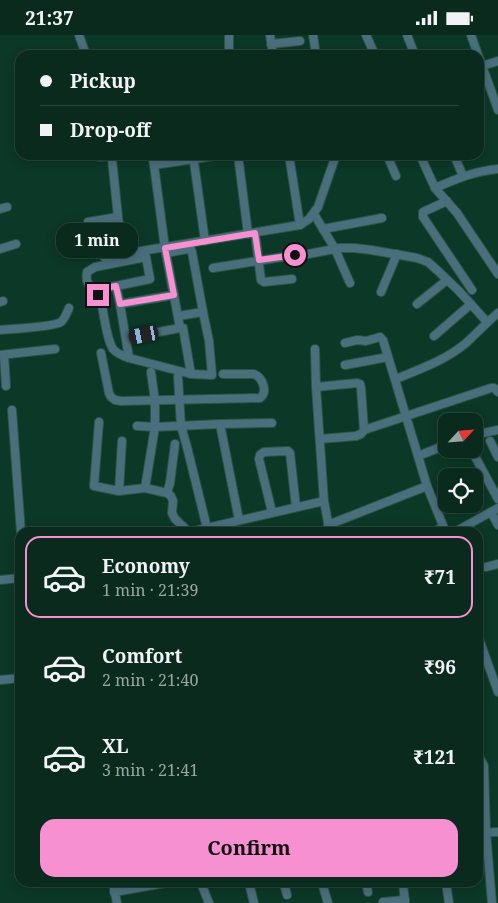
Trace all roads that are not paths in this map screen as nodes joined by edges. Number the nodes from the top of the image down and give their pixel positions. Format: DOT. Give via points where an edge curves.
graph roads {
  1 [pos="79,35"];
  2 [pos="229,35"];
  3 [pos="270,35"];
  4 [pos="313,35"];
  5 [pos="366,35"];
  6 [pos="407,35"];
  7 [pos="471,35"];
  8 [pos="300,41"];
  9 [pos="271,44"];
  10 [pos="84,50"];
  11 [pos="229,50"];
  12 [pos="272,50"];
  13 [pos="315,50"];
  14 [pos="373,50"];
  15 [pos="413,50"];
  16 [pos="476,50"];
  17 [pos="498,61"];
  18 [pos="484,65"];
  19 [pos="484,71"];
  20 [pos="498,108"];
  21 [pos="112,160"];
  22 [pos="153,160"];
  23 [pos="179,160"];
  24 [pos="194,160"];
  25 [pos="239,160"];
  26 [pos="290,160"];
  27 [pos="334,160"];
  28 [pos="389,160"];
  29 [pos="422,160"];
  30 [pos="456,160"];
  31 [pos="154,165"];
  32 [pos="498,169"];
  33 [pos="396,176"];
  34 [pos="463,176"];
  35 [pos="435,188"];
  36 [pos="447,201"];
  37 [pos="314,214"];
  38 [pos="118,217"];
  39 [pos="382,218"];
  40 [pos="88,222"];
  41 [pos="300,225"];
  42 [pos="323,229"];
  43 [pos="251,233"];
  44 [pos="205,241"];
  45 [pos="16,244"];
  46 [pos="0,249"];
  47 [pos="335,249"];
  48 [pos="166,251"];
  49 [pos="123,254"];
  50 [pos="308,254"];
  51 [pos="398,254"];
  52 [pos="295,255"];
  53 [pos="104,257"];
  54 [pos="259,260"];
  55 [pos="213,268"];
  56 [pos="498,274"];
  57 [pos="292,279"];
  58 [pos="448,280"];
  59 [pos="350,283"];
  60 [pos="116,286"];
  61 [pos="94,290"];
  62 [pos="472,290"];
  63 [pos="382,291"];
  64 [pos="174,295"];
  65 [pos="120,304"];
  66 [pos="417,304"];
  67 [pos="471,304"];
  68 [pos="69,308"];
  69 [pos="202,311"];
  70 [pos="498,313"];
  71 [pos="178,316"];
  72 [pos="487,322"];
  73 [pos="180,328"];
  74 [pos="0,330"];
  75 [pos="434,336"];
  76 [pos="126,338"];
  77 [pos="345,343"];
  78 [pos="55,349"];
  79 [pos="315,349"];
  80 [pos="101,353"];
  81 [pos="2,355"];
  82 [pos="388,357"];
  83 [pos="129,358"];
  84 [pos="345,365"];
  85 [pos="151,373"];
  86 [pos="191,374"];
  87 [pos="223,374"];
  88 [pos="178,377"];
  89 [pos="396,379"];
  90 [pos="6,386"];
  91 [pos="316,387"];
  92 [pos="498,392"];
  93 [pos="155,401"];
  94 [pos="178,401"];
  95 [pos="12,410"];
  96 [pos="407,417"];
  97 [pos="99,422"];
  98 [pos="272,423"];
  99 [pos="220,424"];
  100 [pos="137,426"];
  101 [pos="181,426"];
  102 [pos="155,427"];
  103 [pos="364,430"];
  104 [pos="498,430"];
  105 [pos="483,432"];
  106 [pos="320,439"];
  107 [pos="122,441"];
  108 [pos="490,441"];
  109 [pos="175,444"];
  110 [pos="438,448"];
  111 [pos="418,456"];
  112 [pos="498,457"];
  113 [pos="476,458"];
  114 [pos="427,486"];
  115 [pos="145,488"];
  116 [pos="119,491"];
  117 [pos="166,493"];
  118 [pos="498,499"];
  119 [pos="324,501"];
  120 [pos="296,507"];
  121 [pos="494,510"];
  122 [pos="272,512"];
  123 [pos="239,520"];
  124 [pos="498,525"];
  125 [pos="21,527"];
  126 [pos="182,527"];
  127 [pos="207,527"];
  128 [pos="223,527"];
  129 [pos="329,527"];
  130 [pos="334,527"];
  131 [pos="443,527"];
  132 [pos="464,527"];
  133 [pos="498,564"];
  134 [pos="486,567"];
  135 [pos="15,578"];
  136 [pos="0,580"];
  137 [pos="483,650"];
  138 [pos="15,678"];
  139 [pos="0,680"];
  140 [pos="498,692"];
  141 [pos="483,764"];
  142 [pos="483,800"];
  143 [pos="498,832"];
  144 [pos="483,833"];
  145 [pos="483,840"];
  146 [pos="113,887"];
  147 [pos="142,887"];
  148 [pos="202,887"];
  149 [pos="250,887"];
  150 [pos="285,887"];
  151 [pos="323,887"];
  152 [pos="367,887"];
  153 [pos="403,887"];
  154 [pos="447,887"];
  155 [pos="114,892"];
  156 [pos="368,892"];
  157 [pos="287,895"];
  158 [pos="405,901"];
  159 [pos="383,902"];
  160 [pos="116,903"];
  161 [pos="208,903"];
  162 [pos="254,903"];
  163 [pos="328,903"];
  164 [pos="449,903"];
  165 [pos="492,903"];
  1 -- 10 [label="street"];
  2 -- 11 [label="street"];
  3 -- 9 [label="street"];
  4 -- 13 [label="street"];
  5 -- 14 [label="street"];
  6 -- 15 [label="street"];
  7 -- 16 [label="street"];
  8 -- 9 [label="street"];
  9 -- 12 [label="street"];
  17 -- 18 [label="street"];
  19 -- 20 [label="street"];
  21 -- 38 [label="street"];
  22 -- 31 [label="street"];
  23 -- 31 [label="street"];
  24 -- 44 [label="street"];
  25 -- 43 [label="street"];
  26 -- 41 [label="street"];
  27 -- 37 [label="street"];
  28 -- 33 [label="street"];
  29 -- 35 [label="street"];
  30 -- 34 [label="street"];
  31 -- 48 [label="street"];
  32 -- 34 [label="street"];
  34 -- 35 [label="street"];
  35 -- 36 [label="street"];
  36 -- 56 [label="street"];
  36 -- 62 [label="street" via="423,212 423,217"];
  37 -- 41 [label="street"];
  37 -- 42 [label="street"];
  38 -- 40 [label="street"];
  38 -- 49 [label="street"];
  39 -- 42 [label="street"];
  41 -- 43 [label="street"];
  42 -- 47 [label="street"];
  43 -- 44 [label="street"];
  43 -- 54 [label="street"];
  44 -- 48 [label="street"];
  45 -- 46 [label="street"];
  47 -- 50 [label="street"];
  47 -- 51 [label="street"];
  47 -- 59 [label="street"];
  48 -- 49 [label="street"];
  48 -- 64 [label="street"];
  48 -- 69 [label="street" via="191,249"];
  49 -- 53 [label="street"];
  51 -- 58 [label="street" via="428,262"];
  51 -- 63 [label="street"];
  52 -- 54 [label="street"];
  54 -- 55 [label="street"];
  54 -- 57 [label="street" via="260,276 264,282"];
  58 -- 66 [label="street"];
  58 -- 67 [label="street"];
  60 -- 61 [label="street"];
  60 -- 61 [label="street" via="150,279 146,257 90,269 86,278"];
  60 -- 65 [label="street"];
  61 -- 83 [label="street" via="101,302 112,349"];
  64 -- 65 [label="street"];
  64 -- 71 [label="street"];
  65 -- 76 [label="street"];
  67 -- 72 [label="street"];
  67 -- 75 [label="street"];
  68 -- 74 [label="street" via="61,323"];
  69 -- 71 [label="street"];
  69 -- 86 [label="street" via="212,375"];
  70 -- 72 [label="street"];
  71 -- 73 [label="street"];
  72 -- 89 [label="street" via="446,357"];
  73 -- 76 [label="street"];
  73 -- 86 [label="street" via="183,328"];
  76 -- 83 [label="street"];
  77 -- 82 [label="street" via="380,337"];
  78 -- 81 [label="street"];
  79 -- 91 [label="street"];
  80 -- 93 [label="street" via="111,397 121,401"];
  81 -- 90 [label="street"];
  82 -- 84 [label="street"];
  82 -- 89 [label="street"];
  83 -- 86 [label="street"];
  85 -- 93 [label="street"];
  87 -- 94 [label="street" via="258,376 262,380 264,395 260,398"];
  88 -- 94 [label="street"];
  89 -- 96 [label="street"];
  91 -- 103 [label="street" via="360,384"];
  91 -- 106 [label="street"];
  92 -- 96 [label="street" via="491,388"];
  93 -- 94 [label="street"];
  93 -- 102 [label="street"];
  94 -- 101 [label="street"];
  95 -- 125 [label="street"];
  96 -- 103 [label="street"];
  96 -- 111 [label="street"];
  97 -- 116 [label="street" via="94,486"];
  98 -- 99 [label="street"];
  99 -- 101 [label="street"];
  99 -- 123 [label="street"];
  100 -- 102 [label="street"];
  101 -- 102 [label="street"];
  101 -- 127 [label="street"];
  102 -- 115 [label="street"];
  103 -- 106 [label="street" via="356,436"];
  104 -- 105 [label="street"];
  106 -- 119 [label="street"];
  107 -- 116 [label="street"];
  108 -- 112 [label="street"];
  109 -- 117 [label="street"];
  110 -- 111 [label="street"];
  111 -- 114 [label="street"];
  113 -- 118 [label="street"];
  114 -- 130 [label="street"];
  114 -- 131 [label="street"];
  115 -- 116 [label="street"];
  115 -- 117 [label="street"];
  117 -- 126 [label="street" via="173,501 172,513"];
  119 -- 120 [label="street"];
  119 -- 129 [label="street"];
  120 -- 122 [label="street"];
  120 -- 122 [label="street" via="290,453 264,452 259,459"];
  121 -- 124 [label="street"];
  121 -- 132 [label="street"];
  122 -- 123 [label="street"];
  123 -- 128 [label="street"];
  133 -- 134 [label="street"];
  135 -- 136 [label="street"];
  137 -- 140 [label="street"];
  138 -- 139 [label="street"];
  141 -- 142 [label="street"];
  143 -- 144 [label="street"];
  145 -- 165 [label="street"];
  146 -- 155 [label="street"];
  147 -- 155 [label="street"];
  148 -- 161 [label="street"];
  149 -- 162 [label="street"];
  150 -- 157 [label="street"];
  151 -- 163 [label="street"];
  152 -- 156 [label="street"];
  153 -- 158 [label="street"];
  154 -- 164 [label="street"];
  155 -- 160 [label="street"];
  158 -- 159 [label="street"];
}
